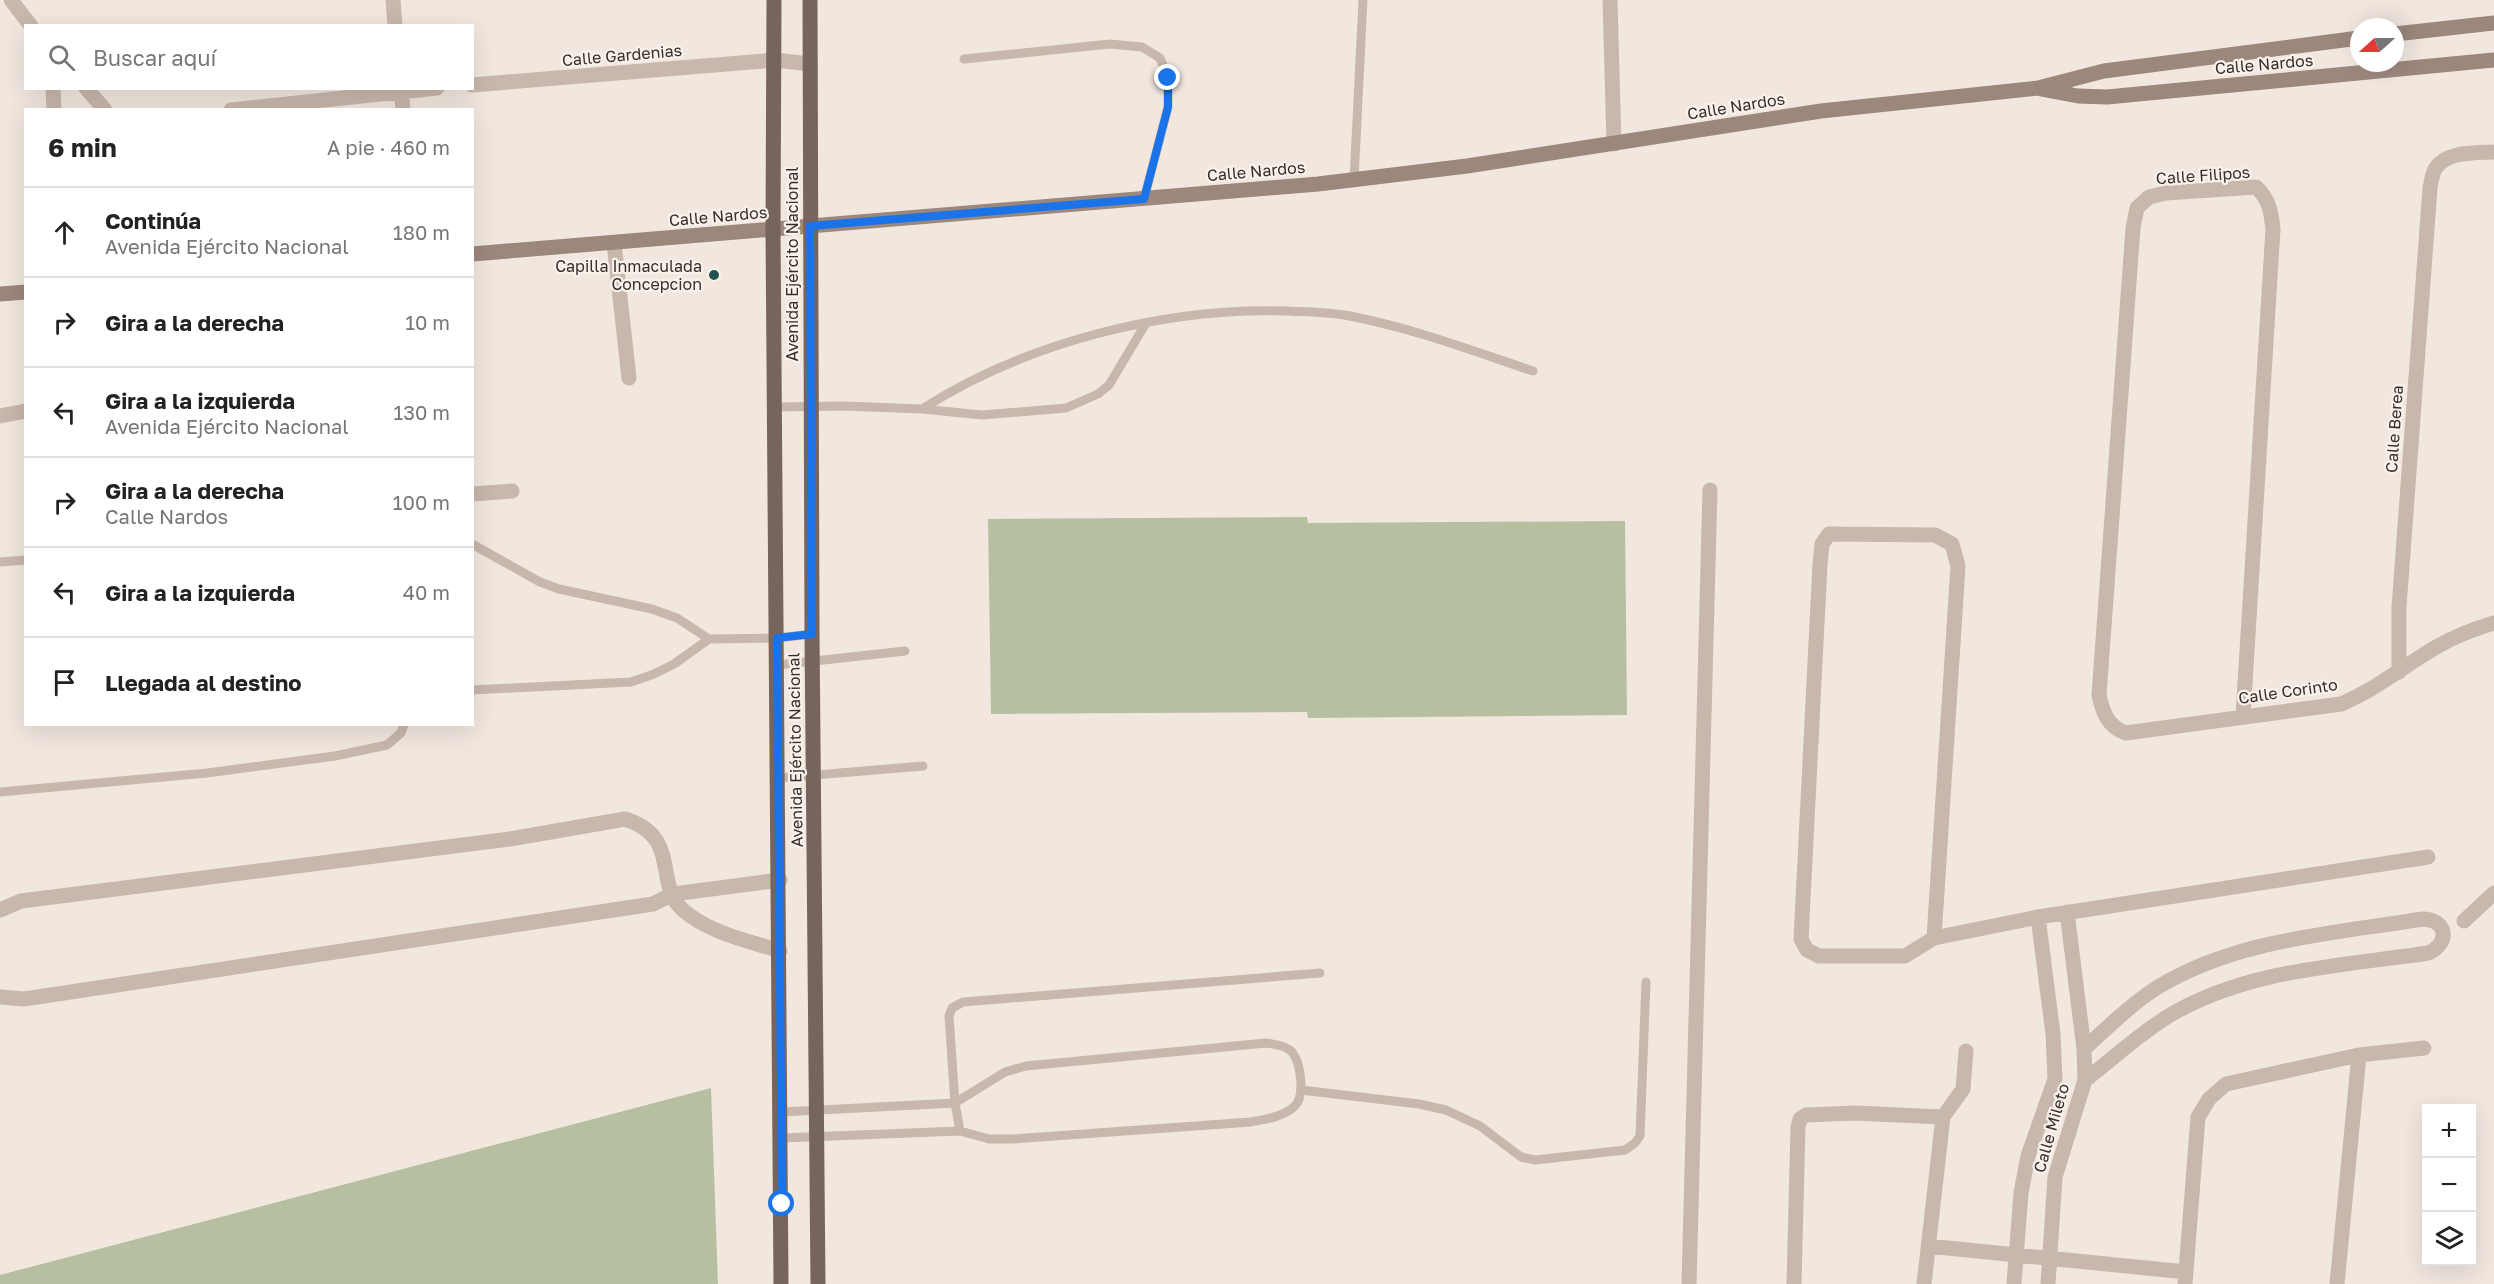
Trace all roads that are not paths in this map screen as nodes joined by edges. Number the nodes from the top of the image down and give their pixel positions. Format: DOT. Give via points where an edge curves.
graph roads {
  1 [pos="11,0"];
  2 [pos="393,0"];
  3 [pos="774,0"];
  4 [pos="810,0"];
  5 [pos="1362,0"];
  6 [pos="1610,0"];
  7 [pos="2494,22"];
  8 [pos="29,24"];
  9 [pos="395,24"];
  10 [pos="2404,33"];
  11 [pos="2350,39"];
  12 [pos="964,59"];
  13 [pos="775,60"];
  14 [pos="2494,60"];
  15 [pos="810,64"];
  16 [pos="474,86"];
  17 [pos="2038,88"];
  18 [pos="53,90"];
  19 [pos="88,90"];
  20 [pos="401,90"];
  21 [pos="54,108"];
  22 [pos="103,108"];
  23 [pos="248,108"];
  24 [pos="404,108"];
  25 [pos="1614,144"];
  26 [pos="2494,152"];
  27 [pos="1354,180"];
  28 [pos="1144,199"];
  29 [pos="810,226"];
  30 [pos="773,230"];
  31 [pos="614,243"];
  32 [pos="474,254"];
  33 [pos="24,292"];
  34 [pos="0,294"];
  35 [pos="1146,323"];
  36 [pos="1533,371"];
  37 [pos="630,378"];
  38 [pos="811,406"];
  39 [pos="775,407"];
  40 [pos="922,409"];
  41 [pos="24,411"];
  42 [pos="0,416"];
  43 [pos="1710,490"];
  44 [pos="512,491"];
  45 [pos="474,494"];
  46 [pos="474,545"];
  47 [pos="24,560"];
  48 [pos="0,562"];
  49 [pos="2494,623"];
  50 [pos="812,634"];
  51 [pos="777,638"];
  52 [pos="709,639"];
  53 [pos="905,651"];
  54 [pos="813,662"];
  55 [pos="778,665"];
  56 [pos="2399,672"];
  57 [pos="474,690"];
  58 [pos="2243,716"];
  59 [pos="2108,721"];
  60 [pos="403,726"];
  61 [pos="923,766"];
  62 [pos="813,775"];
  63 [pos="779,778"];
  64 [pos="0,792"];
  65 [pos="2428,857"];
  66 [pos="780,880"];
  67 [pos="2494,893"];
  68 [pos="673,894"];
  69 [pos="0,910"];
  70 [pos="2067,912"];
  71 [pos="2038,917"];
  72 [pos="2464,921"];
  73 [pos="1934,938"];
  74 [pos="780,951"];
  75 [pos="1320,974"];
  76 [pos="1646,982"];
  77 [pos="0,997"];
  78 [pos="2424,1048"];
  79 [pos="2084,1049"];
  80 [pos="1966,1051"];
  81 [pos="2359,1055"];
  82 [pos="2085,1080"];
  83 [pos="1301,1090"];
  84 [pos="956,1103"];
  85 [pos="816,1111"];
  86 [pos="782,1112"];
  87 [pos="1943,1117"];
  88 [pos="960,1131"];
  89 [pos="816,1136"];
  90 [pos="782,1138"];
  91 [pos="1928,1246"];
  92 [pos="2016,1256"];
  93 [pos="2050,1259"];
  94 [pos="2186,1278"];
  95 [pos="781,1284"];
  96 [pos="818,1284"];
  97 [pos="1689,1284"];
  98 [pos="1794,1284"];
  99 [pos="1924,1284"];
  100 [pos="2014,1284"];
  101 [pos="2048,1284"];
  102 [pos="2337,1284"];
  1 -- 8 [label="street"];
  2 -- 9 [label="street"];
  3 -- 13 [label="main road, Avenida Ejército Nacional"];
  4 -- 15 [label="main road, Avenida Ejército Nacional"];
  5 -- 27 [label="lane"];
  6 -- 25 [label="street"];
  7 -- 10 [label="street"];
  11 -- 17 [label="street, Calle Nardos" via="2104,71"];
  12 -- 28 [label="lane" via="1110,44 1142,47 1160,58 1168,78 1168,107"];
  13 -- 15 [label="street, Calle Gardenias"];
  13 -- 16 [label="street, Calle Gardenias"];
  13 -- 30 [label="main road, Avenida Ejército Nacional"];
  14 -- 17 [label="street, Calle Nardos" via="2107,97"];
  15 -- 29 [label="main road, Avenida Ejército Nacional"];
  17 -- 25 [label="street, Calle Nardos" via="1809,112"];
  18 -- 21 [label="street"];
  19 -- 22 [label="street"];
  20 -- 23 [label="street"];
  20 -- 24 [label="street"];
  25 -- 27 [label="street, Calle Nardos"];
  26 -- 56 [label="street, Calle Berea" via="2445,159 2435,169 2430,188 2399,607"];
  27 -- 28 [label="street, Calle Nardos"];
  28 -- 29 [label="street, Calle Nardos"];
  29 -- 30 [label="street, Calle Nardos"];
  29 -- 38 [label="main road, Avenida Ejército Nacional"];
  30 -- 31 [label="street, Calle Nardos"];
  30 -- 39 [label="main road, Avenida Ejército Nacional"];
  31 -- 32 [label="street, Calle Nardos"];
  31 -- 37 [label="street"];
  33 -- 34 [label="street"];
  35 -- 36 [label="lane" via="1261,310 1348,316"];
  35 -- 40 [label="lane" via="1023,359 972,379"];
  35 -- 40 [label="lane" via="1109,385 1083,402 1066,408 982,415"];
  38 -- 39 [label="lane"];
  38 -- 40 [label="lane"];
  38 -- 50 [label="main road, Avenida Ejército Nacional"];
  39 -- 51 [label="main road, Avenida Ejército Nacional"];
  41 -- 42 [label="street"];
  43 -- 97 [label="street"];
  44 -- 45 [label="street"];
  46 -- 52 [label="lane" via="514,570 559,590 652,609 677,618"];
  47 -- 48 [label="lane"];
  49 -- 56 [label="street, Calle Corinto" via="2438,646"];
  50 -- 51 [label="lane"];
  50 -- 54 [label="main road, Avenida Ejército Nacional"];
  51 -- 52 [label="lane"];
  51 -- 55 [label="main road, Avenida Ejército Nacional"];
  52 -- 57 [label="lane" via="674,664 631,681"];
  53 -- 54 [label="lane"];
  54 -- 55 [label="lane"];
  54 -- 62 [label="main road, Avenida Ejército Nacional"];
  55 -- 63 [label="main road, Avenida Ejército Nacional"];
  56 -- 58 [label="street, Calle Corinto" via="2366,694 2341,704"];
  58 -- 59 [label="street, Calle Corinto" via="2126,733"];
  58 -- 59 [label="street, Calle Filipos" via="2273,229 2266,197 2256,187 2166,193 2150,197 2137,208 2099,695"];
  60 -- 64 [label="lane" via="387,745 335,756 207,773"];
  61 -- 62 [label="lane"];
  62 -- 63 [label="lane"];
  62 -- 85 [label="main road, Avenida Ejército Nacional"];
  63 -- 66 [label="main road, Avenida Ejército Nacional"];
  65 -- 70 [label="street"];
  66 -- 68 [label="street"];
  66 -- 74 [label="main road, Avenida Ejército Nacional"];
  67 -- 72 [label="street"];
  68 -- 69 [label="street" via="658,840 640,824 618,820 510,839 21,901"];
  68 -- 74 [label="street" via="683,910 712,928"];
  68 -- 77 [label="street" via="653,904 24,999"];
  70 -- 71 [label="street"];
  70 -- 79 [label="street, Calle Mileto"];
  71 -- 73 [label="street"];
  71 -- 92 [label="street, Calle Mileto" via="2055,1079 2028,1156"];
  73 -- 73 [label="street" via="1958,566 1952,544 1935,535 1829,534 1822,544 1820,564 1801,939 1807,950 1819,956 1905,956"];
  74 -- 86 [label="main road, Avenida Ejército Nacional"];
  75 -- 84 [label="lane" via="963,1002 952,1008 949,1016"];
  76 -- 83 [label="lane" via="1640,1136 1625,1149 1535,1160 1521,1157 1480,1126 1446,1110"];
  78 -- 81 [label="street"];
  79 -- 82 [label="street, Calle Mileto"];
  79 -- 82 [label="street" via="2156,988 2224,956 2254,947 2422,919 2437,922 2443,931 2438,949 2428,953 2259,978 2211,994 2154,1026"];
  80 -- 87 [label="street" via="1963,1089"];
  81 -- 94 [label="street" via="2226,1084 2209,1099 2198,1118"];
  81 -- 102 [label="street"];
  82 -- 93 [label="street, Calle Mileto" via="2055,1177"];
  83 -- 84 [label="lane" via="1292,1052 1266,1043 1026,1066 1005,1072"];
  83 -- 88 [label="lane" via="1297,1104 1285,1113 1251,1122 1014,1139 988,1139"];
  84 -- 85 [label="lane"];
  84 -- 88 [label="lane"];
  85 -- 86 [label="lane"];
  85 -- 89 [label="main road, Avenida Ejército Nacional"];
  86 -- 90 [label="main road, Avenida Ejército Nacional"];
  87 -- 91 [label="street"];
  87 -- 98 [label="street" via="1854,1113 1806,1115 1800,1119"];
  88 -- 89 [label="lane"];
  89 -- 90 [label="lane"];
  89 -- 96 [label="main road, Avenida Ejército Nacional"];
  90 -- 95 [label="main road, Avenida Ejército Nacional"];
  91 -- 92 [label="street"];
  91 -- 99 [label="street"];
  92 -- 93 [label="street"];
  92 -- 100 [label="street, Calle Mileto"];
  93 -- 94 [label="street"];
  93 -- 101 [label="street, Calle Mileto"];
}
